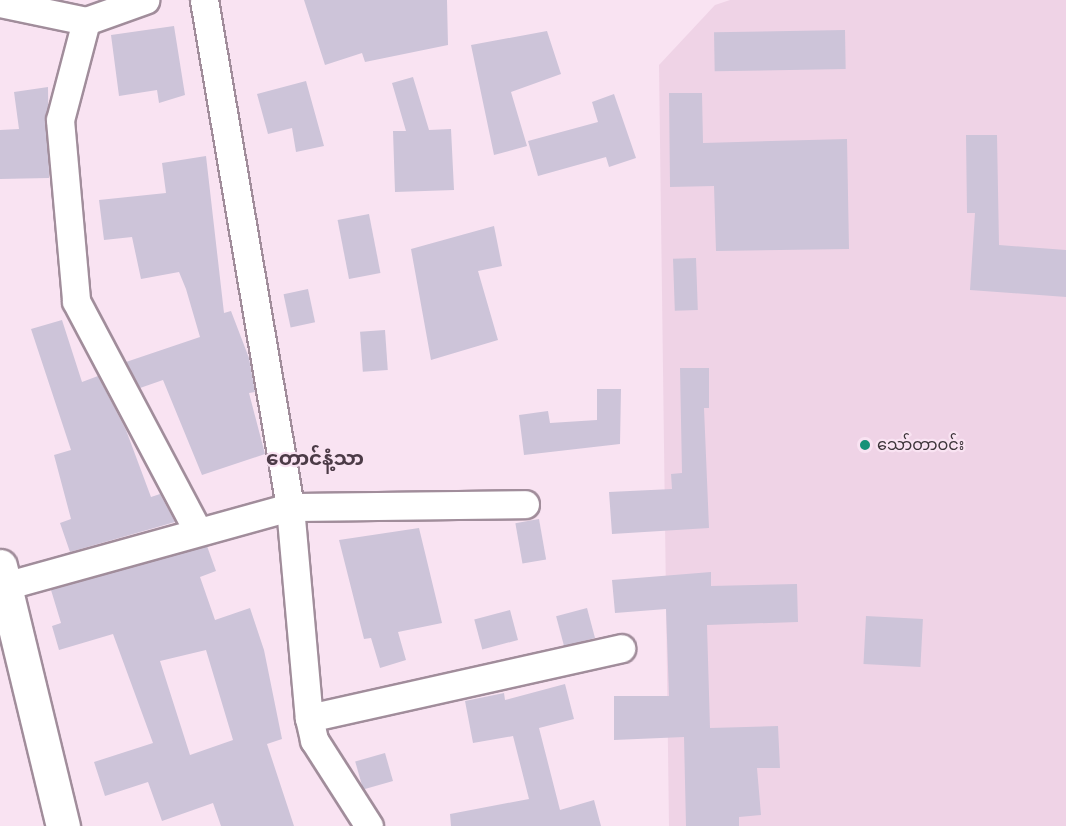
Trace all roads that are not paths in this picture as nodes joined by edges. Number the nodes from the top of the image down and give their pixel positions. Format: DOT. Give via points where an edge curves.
graph roads {
  1 [pos="145,0"];
  2 [pos="204,0"];
  3 [pos="0,3"];
  4 [pos="86,21"];
  5 [pos="525,504"];
  6 [pos="290,507"];
  7 [pos="197,530"];
  8 [pos="2,576"];
  9 [pos="621,648"];
  10 [pos="309,718"];
  11 [pos="63,826"];
  12 [pos="369,826"];
  1 -- 4 [label="street"];
  2 -- 6 [label="street"];
  3 -- 4 [label="street"];
  4 -- 7 [label="street" via="60,120 76,301"];
  5 -- 6 [label="street"];
  6 -- 7 [label="street"];
  6 -- 10 [label="street"];
  7 -- 8 [label="street"];
  8 -- 11 [label="main road"];
  9 -- 10 [label="street"];
  10 -- 12 [label="street" via="314,740"];
}
